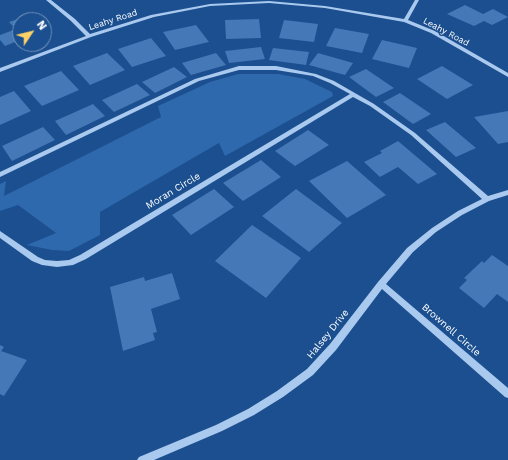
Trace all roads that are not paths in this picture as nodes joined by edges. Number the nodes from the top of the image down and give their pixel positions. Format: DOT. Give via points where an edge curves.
graph roads {
  1 [pos="48,0"];
  2 [pos="417,0"];
  3 [pos="269,1"];
  4 [pos="209,3"];
  5 [pos="404,21"];
  6 [pos="89,36"];
  7 [pos="0,70"];
  8 [pos="508,75"];
  9 [pos="354,94"];
  10 [pos="0,175"];
  11 [pos="508,192"];
  12 [pos="487,199"];
  13 [pos="0,234"];
  14 [pos="381,284"];
  15 [pos="508,394"];
  16 [pos="142,460"];
  1 -- 6 [label="street"];
  2 -- 5 [label="street"];
  3 -- 4 [label="street, Leahy Road"];
  3 -- 5 [label="street, Leahy Road" via="325,7"];
  4 -- 6 [label="street, Leahy Road" via="153,16"];
  5 -- 8 [label="street, Leahy Road" via="433,32"];
  6 -- 7 [label="street, Leahy Road"];
  9 -- 10 [label="street" via="332,82 297,71 239,68 197,80"];
  9 -- 12 [label="street" via="413,134"];
  9 -- 13 [label="street, Moran Circle" via="70,263 45,263 35,259"];
  11 -- 12 [label="street, Halsey Drive"];
  12 -- 14 [label="street, Halsey Drive" via="434,230 410,250"];
  14 -- 15 [label="street, Brownell Circle"];
  14 -- 16 [label="street, Halsey Drive" via="333,347 298,381 256,409 219,428"];
}
